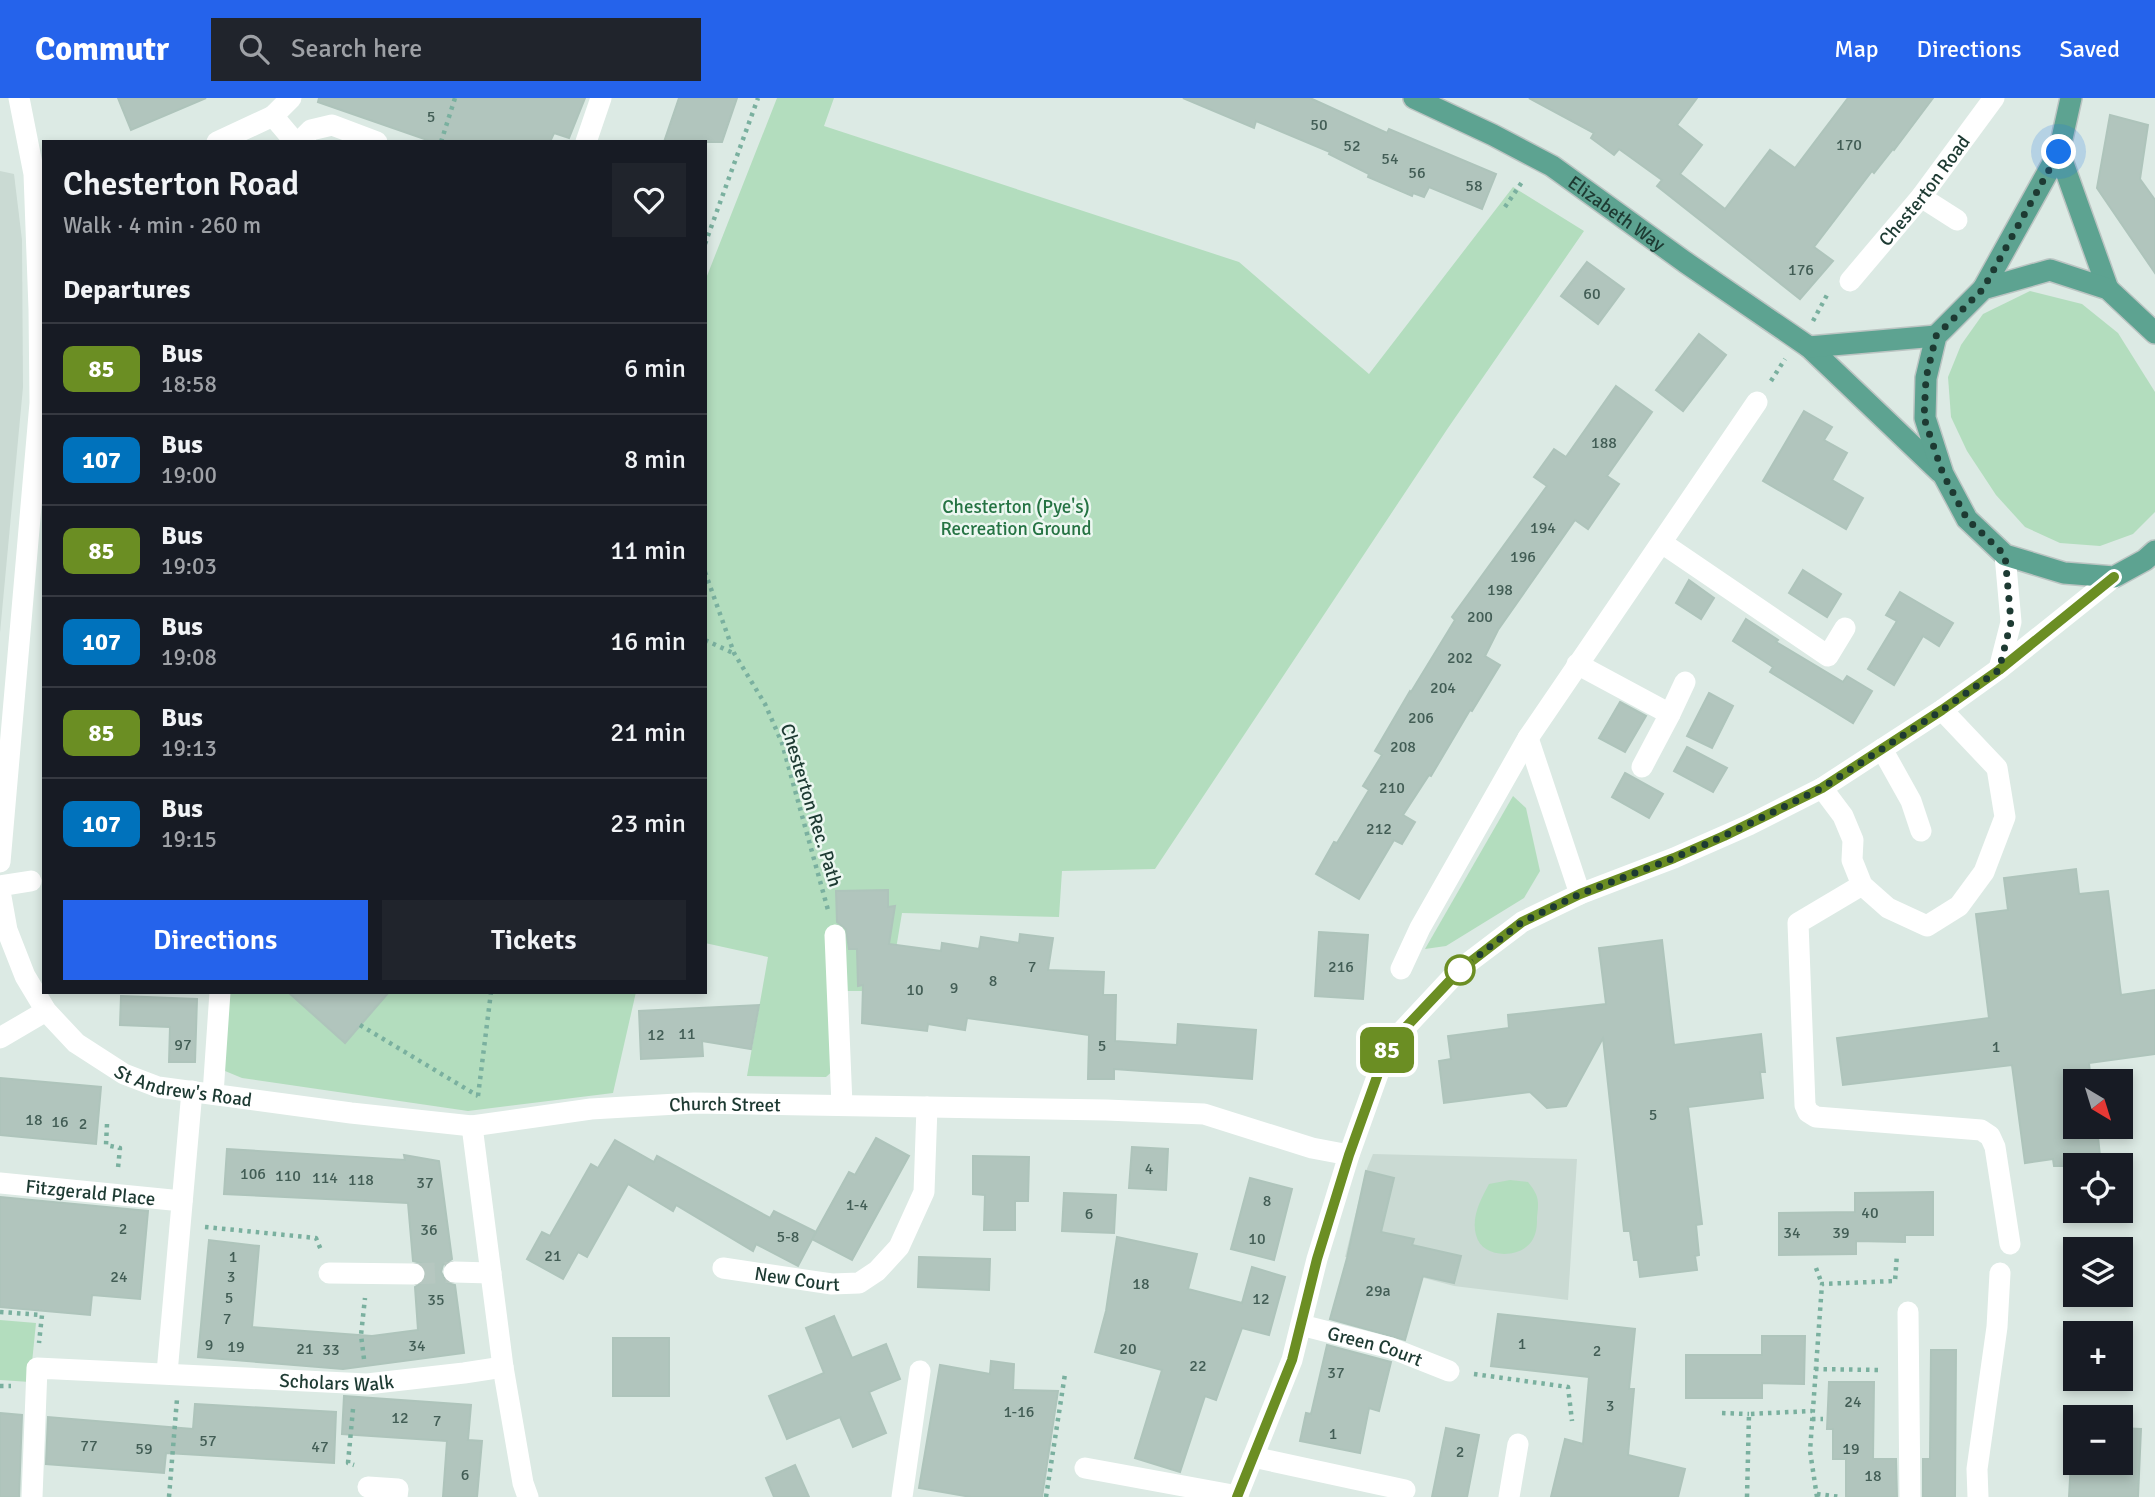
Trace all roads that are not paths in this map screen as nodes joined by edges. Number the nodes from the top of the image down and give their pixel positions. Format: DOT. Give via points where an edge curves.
graph roads {
  1 [pos="19,98"];
  2 [pos="290,98"];
  3 [pos="601,98"];
  4 [pos="1414,98"];
  5 [pos="1994,98"];
  6 [pos="2071,98"];
  7 [pos="273,116"];
  8 [pos="222,140"];
  9 [pos="295,140"];
  10 [pos="299,140"];
  11 [pos="372,140"];
  12 [pos="587,140"];
  13 [pos="2059,152"];
  14 [pos="39,173"];
  15 [pos="1921,197"];
  16 [pos="1957,219"];
  17 [pos="1850,281"];
  18 [pos="1983,289"];
  19 [pos="2108,289"];
  20 [pos="2155,333"];
  21 [pos="1936,336"];
  22 [pos="1809,347"];
  23 [pos="1757,402"];
  24 [pos="1943,474"];
  25 [pos="38,486"];
  26 [pos="1662,543"];
  27 [pos="2155,551"];
  28 [pos="2005,555"];
  29 [pos="2114,577"];
  30 [pos="1845,628"];
  31 [pos="1577,664"];
  32 [pos="1999,670"];
  33 [pos="1685,682"];
  34 [pos="1942,710"];
  35 [pos="1670,714"];
  36 [pos="1528,738"];
  37 [pos="1882,748"];
  38 [pos="1642,767"];
  39 [pos="1822,788"];
  40 [pos="1921,831"];
  41 [pos="0,862"];
  42 [pos="31,881"];
  43 [pos="1862,885"];
  44 [pos="0,886"];
  45 [pos="0,891"];
  46 [pos="1580,894"];
  47 [pos="835,935"];
  48 [pos="1401,968"];
  49 [pos="220,994"];
  50 [pos="46,1011"];
  51 [pos="0,1038"];
  52 [pos="202,1093"];
  53 [pos="842,1105"];
  54 [pos="927,1107"];
  55 [pos="472,1126"];
  56 [pos="1349,1155"];
  57 [pos="0,1183"];
  58 [pos="182,1201"];
  59 [pos="2010,1244"];
  60 [pos="723,1268"];
  61 [pos="454,1272"];
  62 [pos="329,1273"];
  63 [pos="491,1273"];
  64 [pos="2000,1273"];
  65 [pos="414,1274"];
  66 [pos="1908,1312"];
  67 [pos="1301,1325"];
  68 [pos="503,1367"];
  69 [pos="920,1371"];
  70 [pos="1449,1371"];
  71 [pos="173,1373"];
  72 [pos="1518,1444"];
  73 [pos="1253,1457"];
  74 [pos="1085,1468"];
  75 [pos="368,1487"];
  76 [pos="1405,1490"];
  77 [pos="1237,1496"];
  78 [pos="32,1497"];
  79 [pos="397,1497"];
  80 [pos="528,1497"];
  81 [pos="902,1497"];
  82 [pos="1509,1497"];
  83 [pos="1910,1497"];
  84 [pos="1978,1497"];
  1 -- 14 [label="street"];
  2 -- 7 [label="street"];
  3 -- 12 [label="street"];
  4 -- 22 [label="main road, Elizabeth Way" via="1552,166"];
  5 -- 15 [label="street, Chesterton Road"];
  6 -- 13 [label="main road"];
  7 -- 8 [label="street"];
  7 -- 9 [label="street"];
  10 -- 11 [label="street" via="311,130 332,125"];
  13 -- 18 [label="main road"];
  13 -- 19 [label="main road"];
  14 -- 25 [label="street"];
  15 -- 16 [label="street"];
  15 -- 17 [label="street, Chesterton Road"];
  18 -- 19 [label="main road" via="2050,270"];
  18 -- 21 [label="main road"];
  19 -- 20 [label="main road"];
  21 -- 22 [label="main road"];
  21 -- 24 [label="main road" via="1926,378 1924,418"];
  22 -- 24 [label="main road, Elizabeth Way"];
  23 -- 26 [label="street"];
  24 -- 28 [label="main road" via="1967,519"];
  25 -- 41 [label="street"];
  26 -- 30 [label="street" via="1828,656"];
  26 -- 31 [label="street"];
  27 -- 29 [label="main road"];
  28 -- 29 [label="main road" via="2063,573"];
  28 -- 32 [label="street" via="2011,622"];
  29 -- 32 [label="street"];
  31 -- 35 [label="street"];
  31 -- 36 [label="street"];
  32 -- 34 [label="street"];
  33 -- 35 [label="street"];
  34 -- 37 [label="street"];
  34 -- 43 [label="street" via="1997,768 2005,817 1984,872 1959,906 1927,926 1888,908"];
  35 -- 38 [label="street"];
  36 -- 46 [label="street"];
  36 -- 48 [label="street"];
  37 -- 39 [label="street"];
  37 -- 40 [label="street"];
  39 -- 43 [label="street" via="1843,816 1853,840 1852,860"];
  39 -- 46 [label="street" via="1674,858"];
  42 -- 44 [label="street"];
  43 -- 59 [label="street" via="1798,923 1805,1105 1816,1117 1981,1130 1990,1136"];
  45 -- 50 [label="street, St Andrew's Road" via="6,930"];
  46 -- 56 [label="street" via="1522,922 1460,970 1388,1046"];
  47 -- 53 [label="street"];
  49 -- 52 [label="street"];
  50 -- 51 [label="street"];
  50 -- 52 [label="street, St Andrew's Road" via="76,1043 124,1074 158,1087"];
  52 -- 55 [label="street, St Andrew's Road"];
  52 -- 58 [label="street"];
  53 -- 54 [label="street, Church Street"];
  53 -- 55 [label="street, Church Street" via="681,1104"];
  54 -- 56 [label="street, Church Street" via="1204,1114"];
  54 -- 60 [label="street, New Court" via="925,1192 899,1247 877,1271 859,1283 832,1284"];
  55 -- 63 [label="street"];
  56 -- 67 [label="street"];
  57 -- 58 [label="street, Fitzgerald Place"];
  58 -- 71 [label="street"];
  61 -- 63 [label="street"];
  62 -- 65 [label="street"];
  63 -- 68 [label="street"];
  64 -- 84 [label="street" via="1977,1469"];
  66 -- 83 [label="street"];
  67 -- 70 [label="street, Green Court" via="1391,1348"];
  67 -- 73 [label="street" via="1292,1360"];
  68 -- 71 [label="street, Scholars Walk" via="361,1384"];
  68 -- 80 [label="street"];
  69 -- 81 [label="street"];
  71 -- 78 [label="street, Scholars Walk" via="37,1368"];
  72 -- 82 [label="street"];
  73 -- 76 [label="street"];
  73 -- 77 [label="street"];
  74 -- 77 [label="street"];
  75 -- 79 [label="street" via="398,1489"];
}
